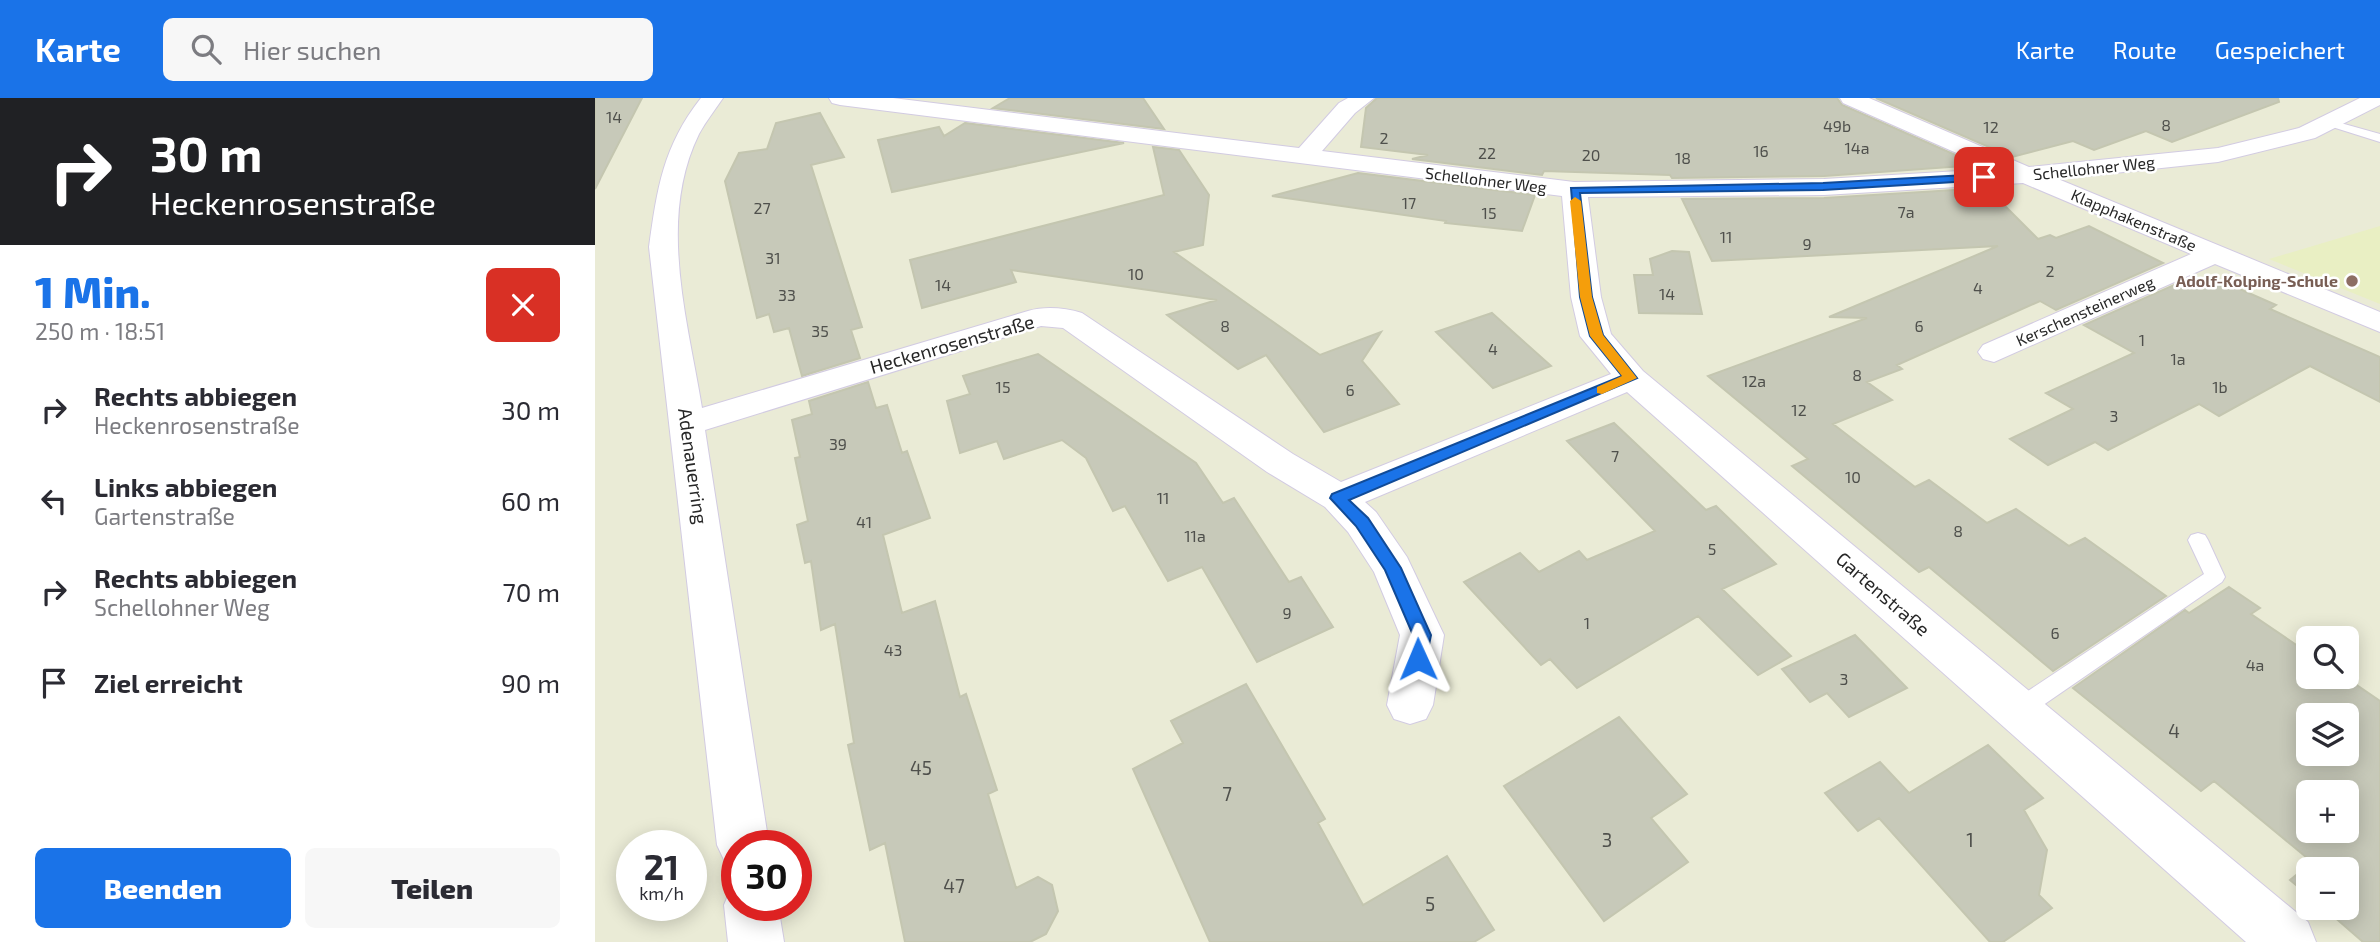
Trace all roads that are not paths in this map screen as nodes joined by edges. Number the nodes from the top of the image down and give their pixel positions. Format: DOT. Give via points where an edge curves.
graph roads {
  1 [pos="712,98"];
  2 [pos="839,98"];
  3 [pos="950,98"];
  4 [pos="1363,98"];
  5 [pos="1851,98"];
  6 [pos="2377,98"];
  7 [pos="927,108"];
  8 [pos="2330,123"];
  9 [pos="2380,138"];
  10 [pos="1303,158"];
  11 [pos="2026,175"];
  12 [pos="1574,190"];
  13 [pos="2214,254"];
  14 [pos="2380,323"];
  15 [pos="1994,352"];
  16 [pos="1631,378"];
  17 [pos="688,424"];
  18 [pos="1338,498"];
  19 [pos="2198,540"];
  20 [pos="1411,705"];
  21 [pos="2018,710"];
  22 [pos="741,830"];
  23 [pos="753,921"];
  24 [pos="756,942"];
  25 [pos="2288,942"];
  1 -- 17 [label="street, Adenauerring" via="695,118 674,163 663,247"];
  2 -- 7 [label="street, Schellohner Weg"];
  3 -- 7 [label="street"];
  4 -- 10 [label="street" via="1347,108"];
  5 -- 11 [label="street, Klapphakenstraße"];
  6 -- 8 [label="street, Schellohner Weg"];
  7 -- 10 [label="street, Schellohner Weg"];
  8 -- 9 [label="lane"];
  8 -- 11 [label="street, Schellohner Weg" via="2307,134 2218,155"];
  10 -- 12 [label="street, Schellohner Weg"];
  11 -- 12 [label="street, Schellohner Weg" via="1823,187"];
  11 -- 13 [label="street, Klapphakenstraße"];
  12 -- 16 [label="street, Gartenstraße" via="1586,297 1596,336"];
  13 -- 14 [label="street, Klapphakenstraße"];
  13 -- 15 [label="street, Kerschensteinerweg"];
  16 -- 18 [label="street"];
  16 -- 21 [label="street, Gartenstraße"];
  17 -- 18 [label="street, Heckenrosenstraße" via="1038,317 1071,319"];
  17 -- 22 [label="street, Adenauerring"];
  18 -- 20 [label="street, Heckenrosenstraße" via="1362,522 1393,568 1422,635"];
  19 -- 21 [label="lane" via="2215,577"];
  21 -- 25 [label="street, Gartenstraße"];
  23 -- 24 [label="street"];
}
